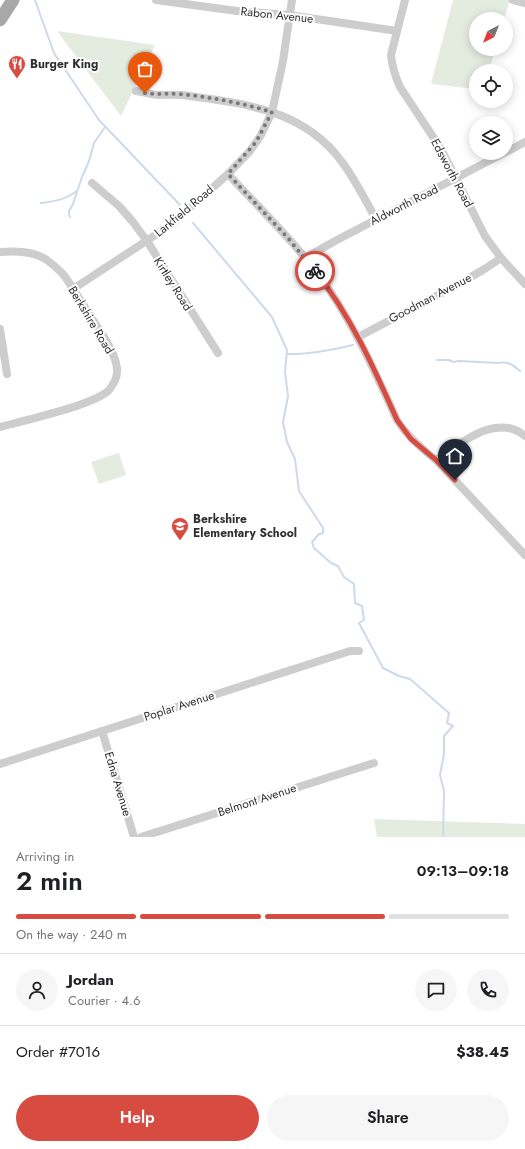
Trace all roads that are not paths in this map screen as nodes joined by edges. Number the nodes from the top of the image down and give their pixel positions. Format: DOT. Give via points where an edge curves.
graph roads {
  1 [pos="7,0"];
  2 [pos="13,0"];
  3 [pos="156,0"];
  4 [pos="292,0"];
  5 [pos="405,0"];
  6 [pos="513,0"];
  7 [pos="190,2"];
  8 [pos="525,3"];
  9 [pos="289,15"];
  10 [pos="0,19"];
  11 [pos="397,31"];
  12 [pos="136,91"];
  13 [pos="272,112"];
  14 [pos="525,142"];
  15 [pos="513,148"];
  16 [pos="490,160"];
  17 [pos="228,174"];
  18 [pos="456,178"];
  19 [pos="92,183"];
  20 [pos="376,219"];
  21 [pos="146,241"];
  22 [pos="0,252"];
  23 [pos="305,258"];
  24 [pos="500,258"];
  25 [pos="525,284"];
  26 [pos="73,289"];
  27 [pos="0,332"];
  28 [pos="358,337"];
  29 [pos="218,353"];
  30 [pos="7,374"];
  31 [pos="0,427"];
  32 [pos="525,436"];
  33 [pos="436,460"];
  34 [pos="525,555"];
  35 [pos="360,651"];
  36 [pos="102,731"];
  37 [pos="374,763"];
  38 [pos="0,764"];
  39 [pos="134,837"];
  40 [pos="141,837"];
  1 -- 10 [label="main road"];
  2 -- 10 [label="main road"];
  3 -- 7 [label="street, Rabon Avenue"];
  4 -- 9 [label="street, Larkfield Road"];
  5 -- 11 [label="street, Edsworth Road"];
  6 -- 8 [label="street"];
  7 -- 9 [label="street, Rabon Avenue" via="237,11"];
  9 -- 11 [label="street, Rabon Avenue"];
  9 -- 13 [label="street, Larkfield Road" via="283,61"];
  11 -- 18 [label="street, Edsworth Road" via="392,55 396,79 441,149"];
  12 -- 13 [label="street" via="212,99"];
  13 -- 17 [label="street, Larkfield Road" via="256,142"];
  13 -- 20 [label="street" via="289,118 316,134 325,143 342,161"];
  14 -- 15 [label="street, Aldworth Road"];
  16 -- 18 [label="street, Aldworth Road"];
  17 -- 21 [label="street, Larkfield Road" via="180,218"];
  17 -- 23 [label="street"];
  18 -- 20 [label="street, Aldworth Road"];
  18 -- 24 [label="street, Edsworth Road"];
  19 -- 21 [label="street, Kirtley Road" via="119,206"];
  20 -- 23 [label="street, Aldworth Road"];
  21 -- 26 [label="street, Larkfield Road"];
  21 -- 29 [label="street, Kirtley Road"];
  22 -- 26 [label="street, Berkshire Road" via="19,252 47,260 62,273"];
  23 -- 28 [label="street" via="328,288"];
  24 -- 25 [label="street, Edsworth Road"];
  24 -- 28 [label="street, Goodman Avenue" via="461,282"];
  26 -- 31 [label="street, Berkshire Road" via="114,358 117,370 115,381 108,391 91,401"];
  27 -- 30 [label="street"];
  28 -- 33 [label="street" via="397,420 411,439"];
  32 -- 33 [label="street" via="512,428 486,430"];
  33 -- 34 [label="street"];
  35 -- 36 [label="street, Poplar Avenue" via="350,651"];
  36 -- 38 [label="street, Poplar Avenue"];
  36 -- 39 [label="street, Edna Avenue"];
  37 -- 40 [label="street, Belmont Avenue"];
}
